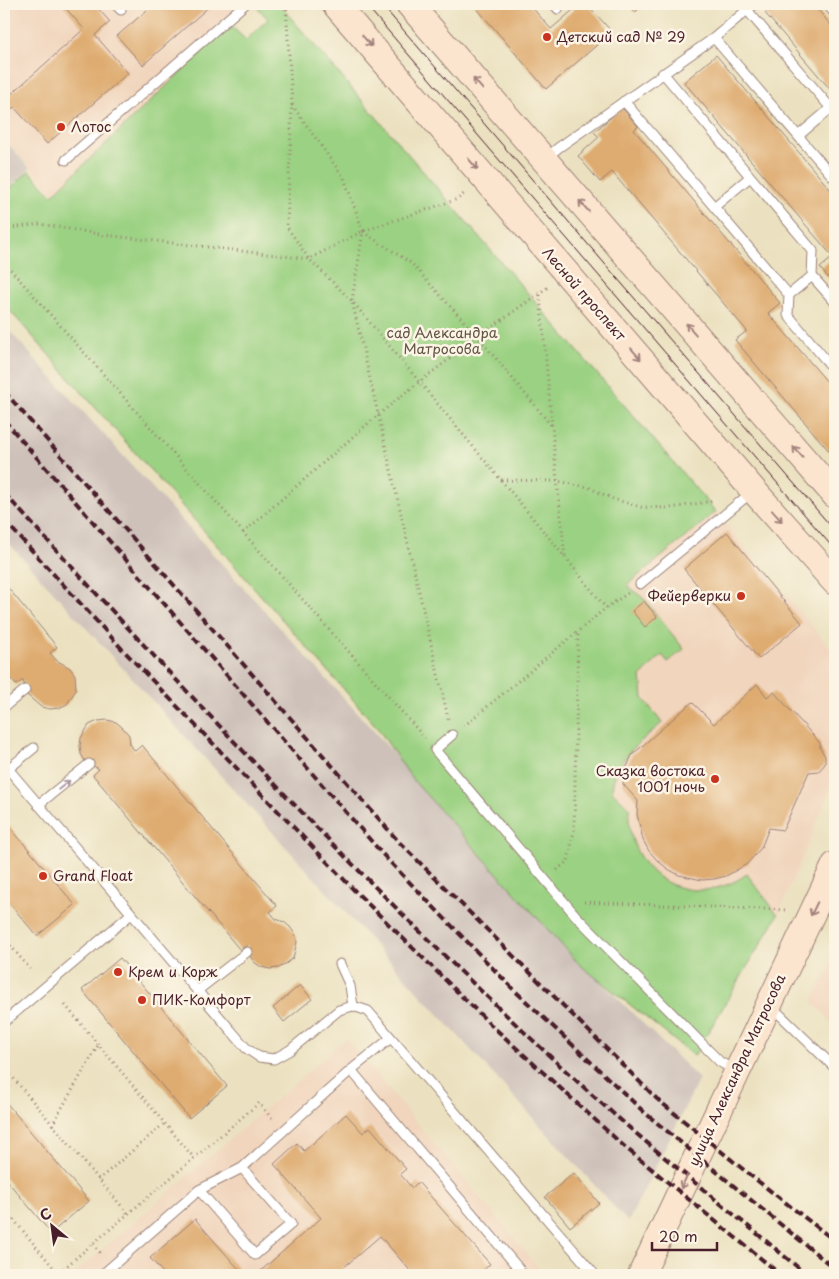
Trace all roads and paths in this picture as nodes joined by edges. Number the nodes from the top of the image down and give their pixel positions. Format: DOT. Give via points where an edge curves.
graph roads {
  1 [pos="244,4"];
  2 [pos="286,4"];
  3 [pos="335,4"];
  4 [pos="409,4"];
  5 [pos="827,4"];
  6 [pos="748,6"];
  7 [pos="835,14"];
  8 [pos="714,38"];
  9 [pos="663,73"];
  10 [pos="624,101"];
  11 [pos="292,104"];
  12 [pos="833,110"];
  13 [pos="798,136"];
  14 [pos="66,160"];
  15 [pos="544,160"];
  16 [pos="750,177"];
  17 [pos="835,179"];
  18 [pos="458,199"];
  19 [pos="714,207"];
  20 [pos="4,229"];
  21 [pos="363,232"];
  22 [pos="309,259"];
  23 [pos="4,262"];
  24 [pos="812,276"];
  25 [pos="789,295"];
  26 [pos="352,301"];
  27 [pos="835,302"];
  28 [pos="478,337"];
  29 [pos="835,371"];
  30 [pos="418,383"];
  31 [pos="379,414"];
  32 [pos="551,425"];
  33 [pos="501,480"];
  34 [pos="557,481"];
  35 [pos="754,491"];
  36 [pos="835,494"];
  37 [pos="713,502"];
  38 [pos="243,533"];
  39 [pos="565,557"];
  40 [pos="835,582"];
  41 [pos="640,584"];
  42 [pos="606,608"];
  43 [pos="578,632"];
  44 [pos="25,690"];
  45 [pos="4,707"];
  46 [pos="452,735"];
  47 [pos="34,748"];
  48 [pos="435,750"];
  49 [pos="89,764"];
  50 [pos="6,767"];
  51 [pos="38,805"];
  52 [pos="835,865"];
  53 [pos="545,880"];
  54 [pos="564,901"];
  55 [pos="791,910"];
  56 [pos="131,914"];
  57 [pos="4,938"];
  58 [pos="247,952"];
  59 [pos="340,964"];
  60 [pos="30,969"];
  61 [pos="197,990"];
  62 [pos="768,1004"];
  63 [pos="65,1005"];
  64 [pos="353,1006"];
  65 [pos="4,1022"];
  66 [pos="391,1038"];
  67 [pos="99,1044"];
  68 [pos="4,1067"];
  69 [pos="835,1068"];
  70 [pos="352,1070"];
  71 [pos="736,1071"];
  72 [pos="264,1110"];
  73 [pos="165,1124"];
  74 [pos="52,1125"];
  75 [pos="194,1158"];
  76 [pos="242,1168"];
  77 [pos="98,1180"];
  78 [pos="199,1190"];
  79 [pos="4,1208"];
  80 [pos="128,1214"];
  81 [pos="57,1274"];
  82 [pos="102,1275"];
  83 [pos="514,1275"];
  84 [pos="594,1275"];
  85 [pos="641,1275"];
  1 -- 14 [label="lane"];
  2 -- 11 [label="path"];
  3 -- 35 [label="main road, Лесной проспект, one-way"];
  15 -- 4 [label="main road, one-way"];
  5 -- 7 [label="lane"];
  6 -- 8 [label="lane"];
  6 -- 12 [label="lane"];
  8 -- 9 [label="lane"];
  8 -- 13 [label="lane"];
  9 -- 10 [label="lane"];
  9 -- 16 [label="lane"];
  10 -- 15 [label="lane"];
  10 -- 19 [label="lane"];
  11 -- 21 [label="path" via="344,178"];
  11 -- 22 [label="path" via="287,227"];
  12 -- 13 [label="lane"];
  13 -- 17 [label="lane"];
  36 -- 15 [label="main road, one-way"];
  16 -- 19 [label="lane"];
  16 -- 24 [label="lane" via="813,251"];
  18 -- 21 [label="path"];
  19 -- 25 [label="lane"];
  20 -- 22 [label="path" via="40,224"];
  21 -- 22 [label="path"];
  21 -- 26 [label="path"];
  21 -- 28 [label="path" via="411,263"];
  22 -- 26 [label="path"];
  23 -- 38 [label="path"];
  24 -- 25 [label="lane"];
  24 -- 27 [label="lane"];
  25 -- 29 [label="lane" via="788,315"];
  26 -- 30 [label="path"];
  26 -- 31 [label="path"];
  28 -- 30 [label="path"];
  28 -- 32 [label="path"];
  28 -- 32 [label="path" via="540,295"];
  30 -- 31 [label="path"];
  30 -- 33 [label="path"];
  31 -- 38 [label="path"];
  31 -- 46 [label="path"];
  32 -- 34 [label="path"];
  33 -- 34 [label="path"];
  33 -- 39 [label="path"];
  34 -- 37 [label="path" via="588,487 641,507 670,508"];
  34 -- 39 [label="path"];
  35 -- 40 [label="main road, Лесной проспект, one-way"];
  35 -- 41 [label="lane"];
  38 -- 48 [label="path"];
  39 -- 42 [label="path"];
  41 -- 42 [label="path"];
  42 -- 43 [label="path"];
  43 -- 46 [label="path"];
  43 -- 53 [label="path" via="574,831 568,861"];
  44 -- 45 [label="lane"];
  46 -- 48 [label="lane"];
  47 -- 50 [label="lane"];
  48 -- 53 [label="lane"];
  51 -- 49 [label="lane, one-way"];
  50 -- 51 [label="lane"];
  51 -- 56 [label="lane"];
  52 -- 62 [label="main road, улица Александра Матросова, one-way"];
  53 -- 54 [label="lane"];
  54 -- 55 [label="path"];
  54 -- 71 [label="lane" via="720,1062"];
  56 -- 61 [label="lane"];
  56 -- 65 [label="lane"];
  57 -- 60 [label="path"];
  58 -- 61 [label="lane"];
  59 -- 64 [label="lane" via="350,986"];
  61 -- 64 [label="lane" via="246,1048 259,1057 274,1059 339,1010"];
  62 -- 69 [label="lane"];
  62 -- 71 [label="main road, улица Александра Матросова"];
  63 -- 67 [label="path"];
  64 -- 66 [label="lane" via="368,1011"];
  66 -- 70 [label="lane"];
  66 -- 84 [label="lane"];
  67 -- 73 [label="path"];
  67 -- 74 [label="path"];
  68 -- 74 [label="path"];
  70 -- 76 [label="lane"];
  70 -- 83 [label="lane" via="520,1270"];
  71 -- 85 [label="main road, улица Александра Матросова, one-way"];
  72 -- 75 [label="path" via="259,1103"];
  73 -- 75 [label="path"];
  73 -- 77 [label="path"];
  74 -- 77 [label="path"];
  75 -- 80 [label="path"];
  76 -- 78 [label="lane"];
  76 -- 78 [label="lane" via="291,1224 256,1255"];
  77 -- 80 [label="path"];
  78 -- 82 [label="lane"];
  79 -- 81 [label="path"];
  80 -- 81 [label="path"];
}
